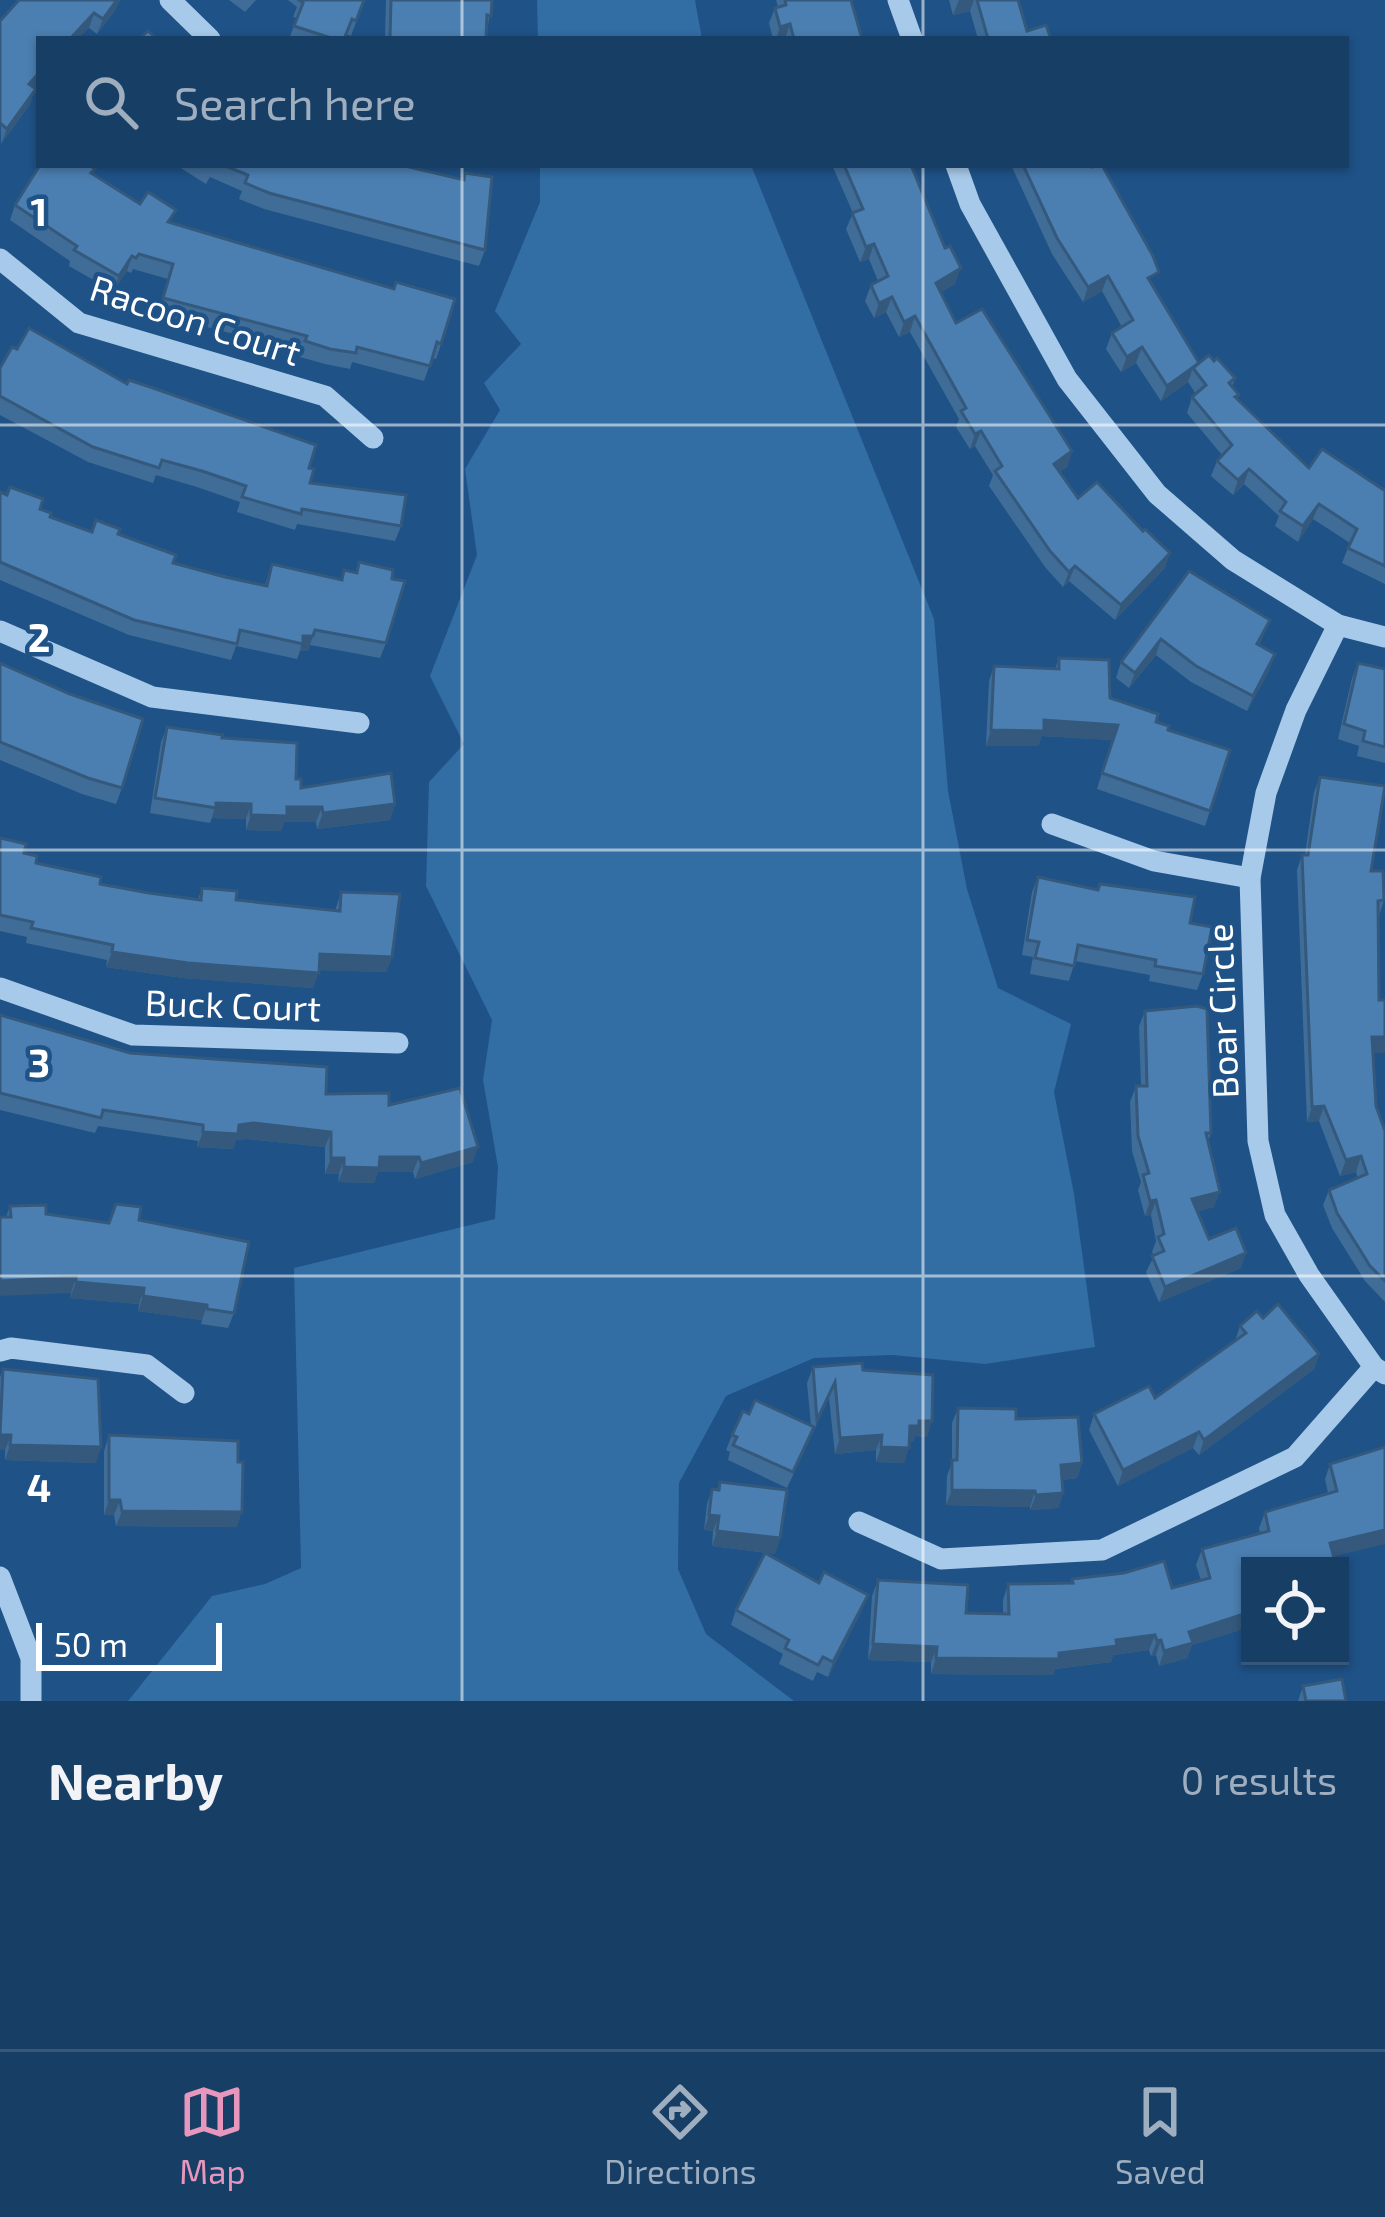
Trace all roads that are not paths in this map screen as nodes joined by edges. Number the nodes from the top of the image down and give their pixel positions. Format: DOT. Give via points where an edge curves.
graph roads {
  1 [pos="170,0"];
  2 [pos="898,0"];
  3 [pos="207,36"];
  4 [pos="911,36"];
  5 [pos="957,168"];
  6 [pos="0,259"];
  7 [pos="373,438"];
  8 [pos="1338,625"];
  9 [pos="0,632"];
  10 [pos="1385,637"];
  11 [pos="359,722"];
  12 [pos="1052,824"];
  13 [pos="1250,878"];
  14 [pos="0,988"];
  15 [pos="398,1043"];
  16 [pos="0,1351"];
  17 [pos="1380,1371"];
  18 [pos="184,1393"];
  19 [pos="860,1522"];
  20 [pos="0,1576"];
  21 [pos="31,1701"];
  1 -- 3 [label="street"];
  2 -- 4 [label="street"];
  5 -- 8 [label="street" via="1066,379 1157,494 1233,560"];
  6 -- 7 [label="street, Racoon Court" via="79,322 325,396"];
  8 -- 10 [label="street"];
  8 -- 13 [label="street, Boar Circle" via="1266,793"];
  9 -- 11 [label="street" via="152,697"];
  12 -- 13 [label="street" via="1154,861"];
  13 -- 17 [label="street, Boar Circle" via="1258,1142 1275,1215"];
  14 -- 15 [label="street, Buck Court" via="133,1035"];
  16 -- 18 [label="street" via="147,1365"];
  17 -- 19 [label="street" via="1295,1457 1102,1550 941,1559"];
  20 -- 21 [label="street" via="31,1658"];
}
